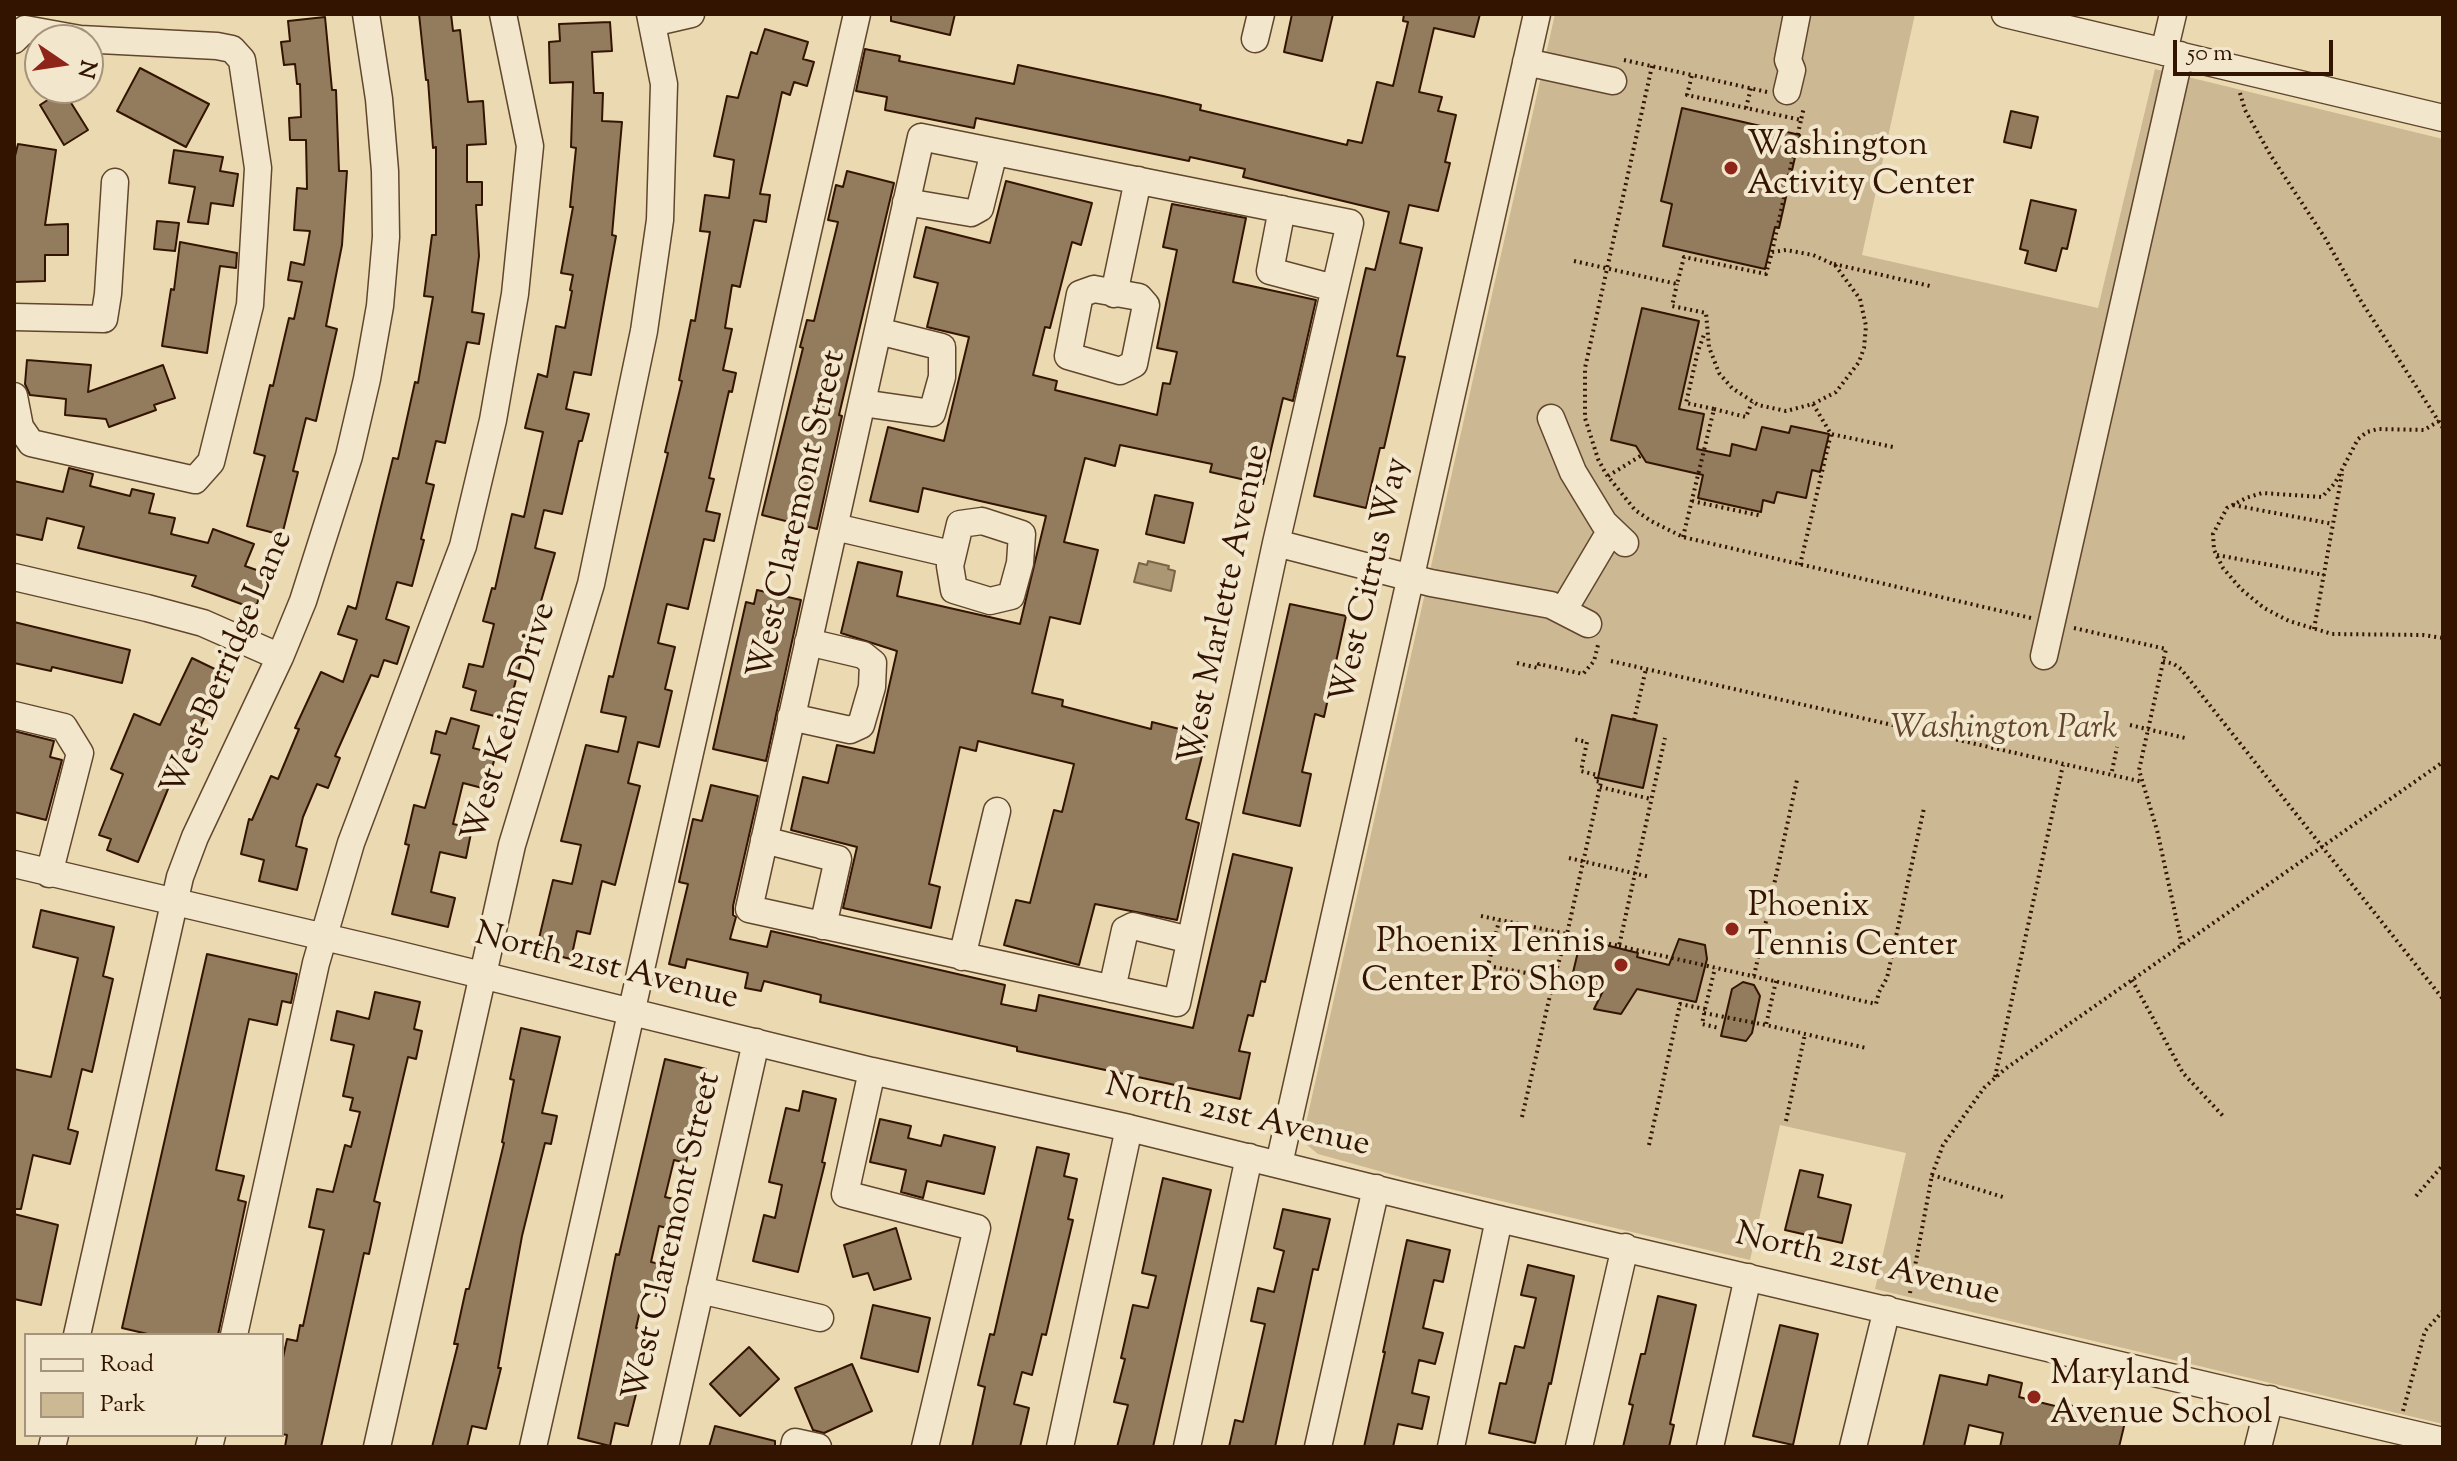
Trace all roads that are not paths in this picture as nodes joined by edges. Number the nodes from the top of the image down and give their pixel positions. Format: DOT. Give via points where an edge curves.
graph roads {
  1 [pos="366,14"];
  2 [pos="503,14"];
  3 [pos="691,14"];
  4 [pos="857,14"];
  5 [pos="1537,14"];
  6 [pos="1797,14"];
  7 [pos="2005,14"];
  8 [pos="2173,14"];
  9 [pos="651,18"];
  10 [pos="14,40"];
  11 [pos="2172,53"];
  12 [pos="1526,62"];
  13 [pos="1613,81"];
  14 [pos="1779,96"];
  15 [pos="2443,118"];
  16 [pos="994,152"];
  17 [pos="1138,180"];
  18 [pos="115,182"];
  19 [pos="906,202"];
  20 [pos="1282,209"];
  21 [pos="1334,288"];
  22 [pos="1114,294"];
  23 [pos="14,317"];
  24 [pos="878,331"];
  25 [pos="14,396"];
  26 [pos="862,403"];
  27 [pos="1551,418"];
  28 [pos="835,527"];
  29 [pos="1276,543"];
  30 [pos="951,554"];
  31 [pos="14,577"];
  32 [pos="1410,578"];
  33 [pos="1563,611"];
  34 [pos="1594,632"];
  35 [pos="808,642"];
  36 [pos="2044,656"];
  37 [pos="280,657"];
  38 [pos="14,715"];
  39 [pos="791,717"];
  40 [pos="997,811"];
  41 [pos="764,840"];
  42 [pos="14,865"];
  43 [pos="49,874"];
  44 [pos="174,904"];
  45 [pos="823,926"];
  46 [pos="324,937"];
  47 [pos="1190,940"];
  48 [pos="962,957"];
  49 [pos="483,976"];
  50 [pos="1112,989"];
  51 [pos="630,1012"];
  52 [pos="756,1042"];
  53 [pos="872,1071"];
  54 [pos="1129,1128"];
  55 [pos="1249,1157"];
  56 [pos="1279,1164"];
  57 [pos="1376,1188"];
  58 [pos="1499,1219"];
  59 [pos="1625,1247"];
  60 [pos="1748,1277"];
  61 [pos="700,1290"];
  62 [pos="1887,1309"];
  63 [pos="820,1318"];
  64 [pos="77,1333"];
  65 [pos="234,1333"];
  66 [pos="2270,1399"];
  67 [pos="2406,1437"];
  68 [pos="2443,1441"];
  69 [pos="377,1447"];
  70 [pos="533,1447"];
  71 [pos="665,1447"];
  72 [pos="794,1447"];
  73 [pos="818,1447"];
  74 [pos="925,1447"];
  75 [pos="1060,1447"];
  76 [pos="1187,1447"];
  77 [pos="1318,1447"];
  78 [pos="1451,1447"];
  79 [pos="1579,1447"];
  80 [pos="1710,1447"];
  81 [pos="1853,1447"];
  82 [pos="2258,1447"];
  1 -- 37 [label="street, West Berridge Lane" via="385,171 380,306 349,456 323,545"];
  2 -- 46 [label="street" via="530,146 515,294 493,420 463,546 351,843"];
  3 -- 9 [label="street"];
  4 -- 51 [label="street"];
  5 -- 12 [label="street, West Citrus Way"];
  6 -- 14 [label="street" via="1788,60 1792,70"];
  7 -- 11 [label="street"];
  8 -- 11 [label="street"];
  9 -- 49 [label="street, West Keim Drive" via="664,84 660,220 644,331 591,584 512,845"];
  10 -- 25 [label="street" via="25,29 80,39 232,49 242,60 258,168 250,305 211,462 195,480 31,443 20,427"];
  11 -- 15 [label="street"];
  11 -- 36 [label="street"];
  12 -- 13 [label="street"];
  12 -- 32 [label="street, West Citrus Way"];
  16 -- 17 [label="street"];
  16 -- 19 [label="street" via="980,208 971,213"];
  16 -- 19 [label="street, West Claremont Street" via="921,137"];
  17 -- 20 [label="street"];
  17 -- 22 [label="street"];
  18 -- 23 [label="street" via="104,319"];
  19 -- 24 [label="street, West Claremont Street"];
  20 -- 21 [label="street" via="1270,271"];
  20 -- 21 [label="street, West Marlette Avenue" via="1350,223"];
  21 -- 29 [label="street, West Marlette Avenue"];
  24 -- 26 [label="street, West Claremont Street"];
  24 -- 26 [label="street" via="942,347 942,377 932,413"];
  26 -- 28 [label="street, West Claremont Street"];
  27 -- 33 [label="street" via="1573,472 1618,536"];
  28 -- 30 [label="street"];
  28 -- 35 [label="street, West Claremont Street"];
  29 -- 32 [label="street"];
  29 -- 47 [label="street, West Marlette Avenue"];
  31 -- 37 [label="street" via="203,623"];
  32 -- 33 [label="street"];
  32 -- 56 [label="street, West Citrus Way"];
  33 -- 34 [label="street"];
  35 -- 39 [label="street, West Claremont Street"];
  35 -- 39 [label="street" via="863,655 873,663 872,687 861,725 850,730"];
  37 -- 44 [label="street, West Berridge Lane" via="195,837"];
  38 -- 43 [label="street" via="64,727 80,753"];
  39 -- 41 [label="street, West Claremont Street"];
  40 -- 48 [label="street"];
  41 -- 45 [label="street" via="838,859"];
  41 -- 45 [label="street, West Claremont Street" via="749,909"];
  42 -- 43 [label="street, North 21st Avenue"];
  43 -- 44 [label="street, North 21st Avenue"];
  44 -- 46 [label="street, North 21st Avenue"];
  44 -- 64 [label="street, West Berridge Lane"];
  45 -- 48 [label="street"];
  46 -- 49 [label="street, North 21st Avenue"];
  46 -- 65 [label="street"];
  47 -- 50 [label="street" via="1133,926 1125,930"];
  47 -- 50 [label="street, West Marlette Avenue" via="1177,1003"];
  48 -- 50 [label="street"];
  49 -- 51 [label="street, North 21st Avenue"];
  49 -- 69 [label="street, West Keim Drive"];
  51 -- 52 [label="street, North 21st Avenue"];
  51 -- 70 [label="street"];
  52 -- 53 [label="street, North 21st Avenue"];
  52 -- 61 [label="street, West Claremont Street"];
  53 -- 54 [label="street, North 21st Avenue"];
  53 -- 74 [label="street" via="845,1194 977,1228"];
  54 -- 55 [label="street, North 21st Avenue"];
  54 -- 75 [label="street"];
  55 -- 56 [label="street, North 21st Avenue"];
  55 -- 76 [label="street"];
  56 -- 57 [label="street, North 21st Avenue"];
  57 -- 58 [label="street, North 21st Avenue"];
  57 -- 77 [label="street"];
  58 -- 59 [label="street, North 21st Avenue"];
  58 -- 78 [label="street"];
  59 -- 60 [label="street, North 21st Avenue"];
  59 -- 79 [label="street"];
  60 -- 62 [label="street, North 21st Avenue"];
  60 -- 80 [label="street"];
  61 -- 63 [label="street"];
  61 -- 71 [label="street, West Claremont Street"];
  62 -- 66 [label="street, North 21st Avenue"];
  62 -- 81 [label="street"];
  66 -- 67 [label="street, North 21st Avenue"];
  66 -- 82 [label="street"];
  67 -- 68 [label="street, North 21st Avenue"];
  72 -- 73 [label="street" via="795,1442"];
}
